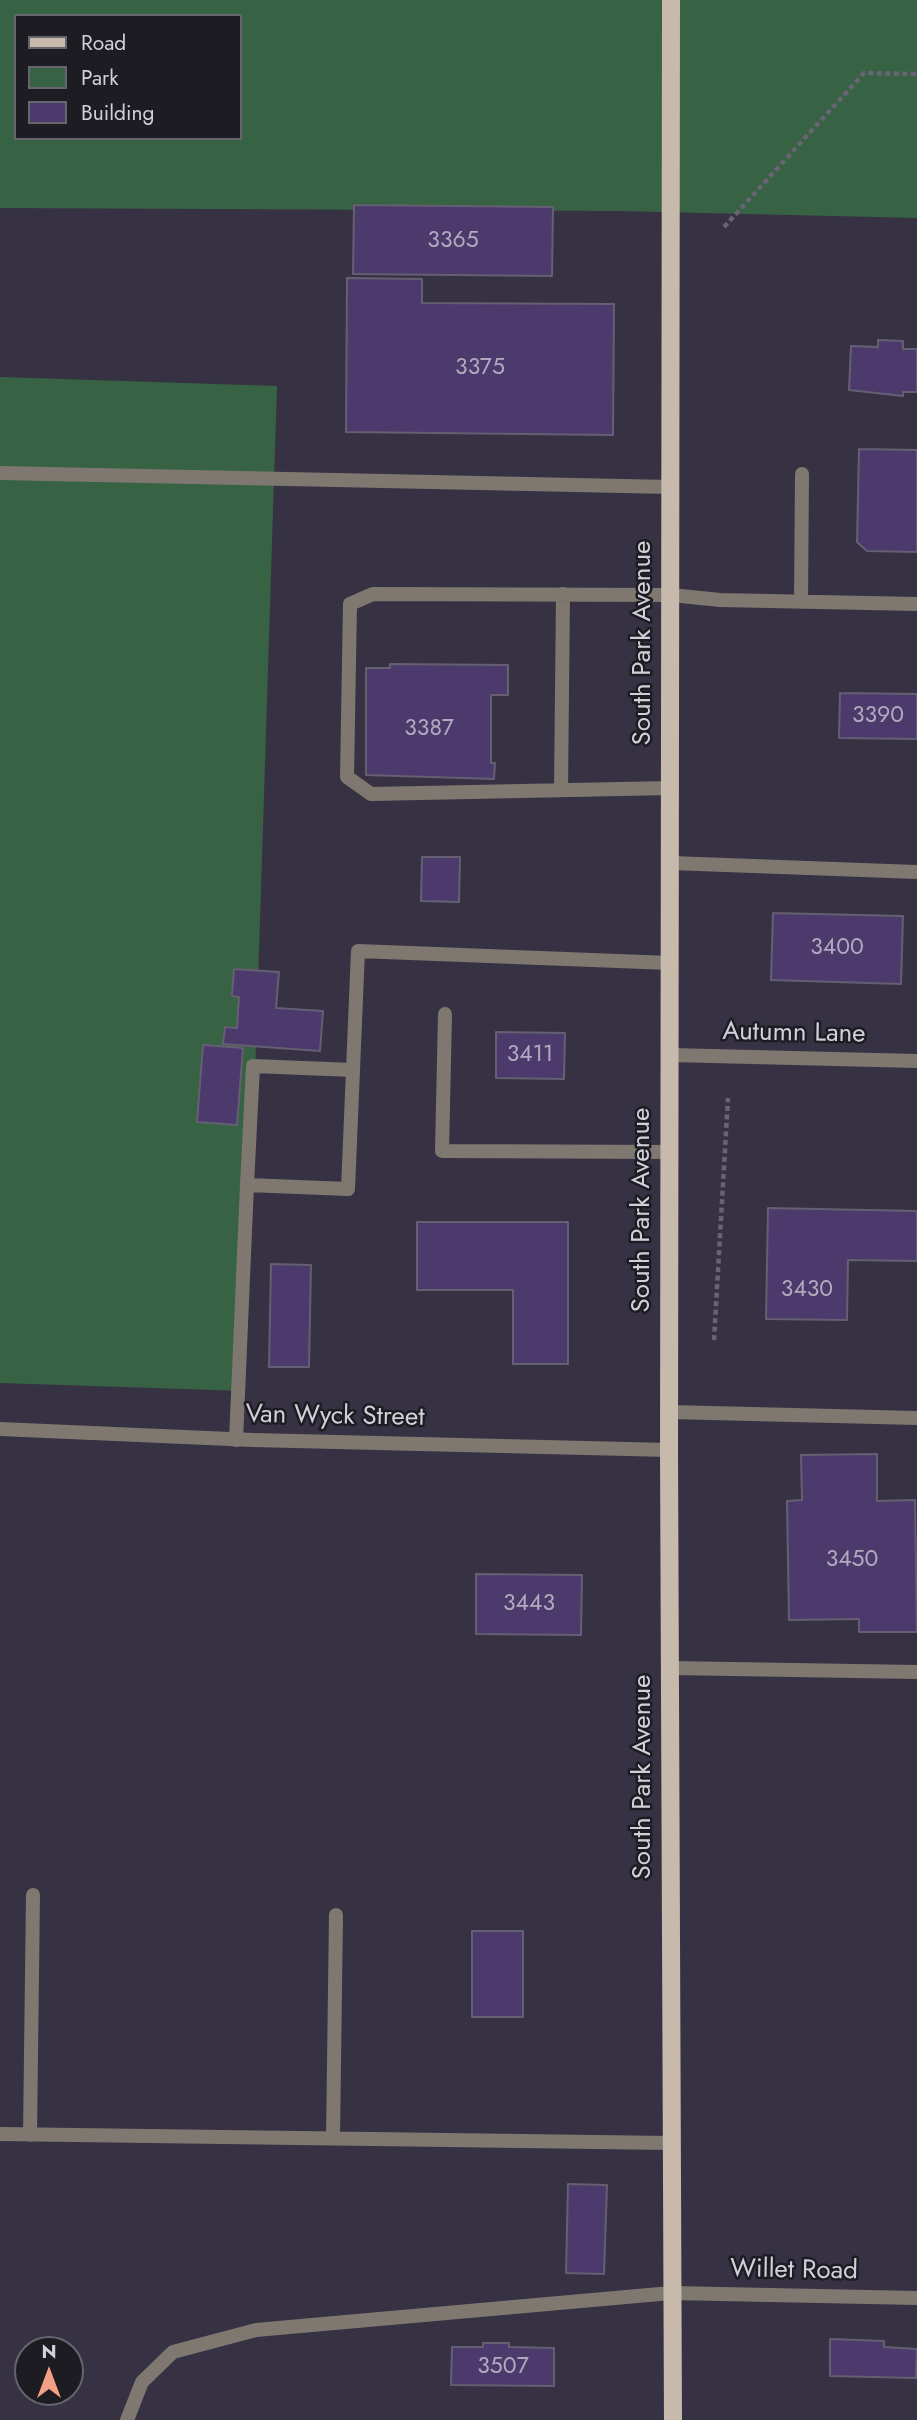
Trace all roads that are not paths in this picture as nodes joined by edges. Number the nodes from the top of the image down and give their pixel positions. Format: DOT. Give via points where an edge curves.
graph roads {
  1 [pos="671,0"];
  2 [pos="0,473"];
  3 [pos="802,474"];
  4 [pos="671,487"];
  5 [pos="563,594"];
  6 [pos="671,595"];
  7 [pos="801,601"];
  8 [pos="917,604"];
  9 [pos="671,789"];
  10 [pos="561,790"];
  11 [pos="671,863"];
  12 [pos="917,872"];
  13 [pos="670,964"];
  14 [pos="445,1014"];
  15 [pos="670,1055"];
  16 [pos="917,1061"];
  17 [pos="353,1070"];
  18 [pos="670,1152"];
  19 [pos="247,1185"];
  20 [pos="669,1412"];
  21 [pos="917,1418"];
  22 [pos="0,1429"];
  23 [pos="236,1440"];
  24 [pos="669,1450"];
  25 [pos="670,1668"];
  26 [pos="917,1672"];
  27 [pos="33,1895"];
  28 [pos="336,1915"];
  29 [pos="0,2134"];
  30 [pos="30,2135"];
  31 [pos="332,2138"];
  32 [pos="670,2143"];
  33 [pos="671,2292"];
  34 [pos="917,2298"];
  35 [pos="127,2420"];
  36 [pos="673,2420"];
  1 -- 4 [label="main road, South Park Avenue"];
  2 -- 4 [label="street"];
  3 -- 7 [label="street"];
  4 -- 6 [label="main road, South Park Avenue"];
  5 -- 6 [label="street"];
  5 -- 10 [label="street"];
  5 -- 10 [label="street" via="373,594 350,604 347,776 371,794"];
  6 -- 7 [label="street"];
  6 -- 9 [label="main road, South Park Avenue"];
  7 -- 8 [label="street"];
  9 -- 10 [label="street"];
  9 -- 11 [label="main road, South Park Avenue"];
  11 -- 12 [label="street"];
  11 -- 13 [label="main road, South Park Avenue"];
  13 -- 15 [label="main road, South Park Avenue"];
  13 -- 17 [label="street" via="358,951"];
  14 -- 18 [label="street" via="442,1151"];
  15 -- 16 [label="street, Autumn Lane"];
  15 -- 18 [label="main road, South Park Avenue"];
  17 -- 19 [label="street" via="253,1066"];
  17 -- 19 [label="street" via="348,1189"];
  18 -- 20 [label="main road, South Park Avenue"];
  19 -- 23 [label="street"];
  20 -- 21 [label="street"];
  20 -- 24 [label="main road, South Park Avenue"];
  22 -- 23 [label="street, Van Wyck Street"];
  23 -- 24 [label="street, Van Wyck Street"];
  24 -- 25 [label="main road, South Park Avenue"];
  25 -- 26 [label="street"];
  25 -- 32 [label="main road, South Park Avenue"];
  27 -- 30 [label="street"];
  28 -- 31 [label="street"];
  29 -- 30 [label="street"];
  30 -- 31 [label="street"];
  31 -- 32 [label="street"];
  32 -- 33 [label="main road, South Park Avenue"];
  33 -- 34 [label="street, Willet Road"];
  33 -- 35 [label="street, Willet Road" via="256,2330 173,2352 142,2382"];
  33 -- 36 [label="main road, South Park Avenue"];
}
